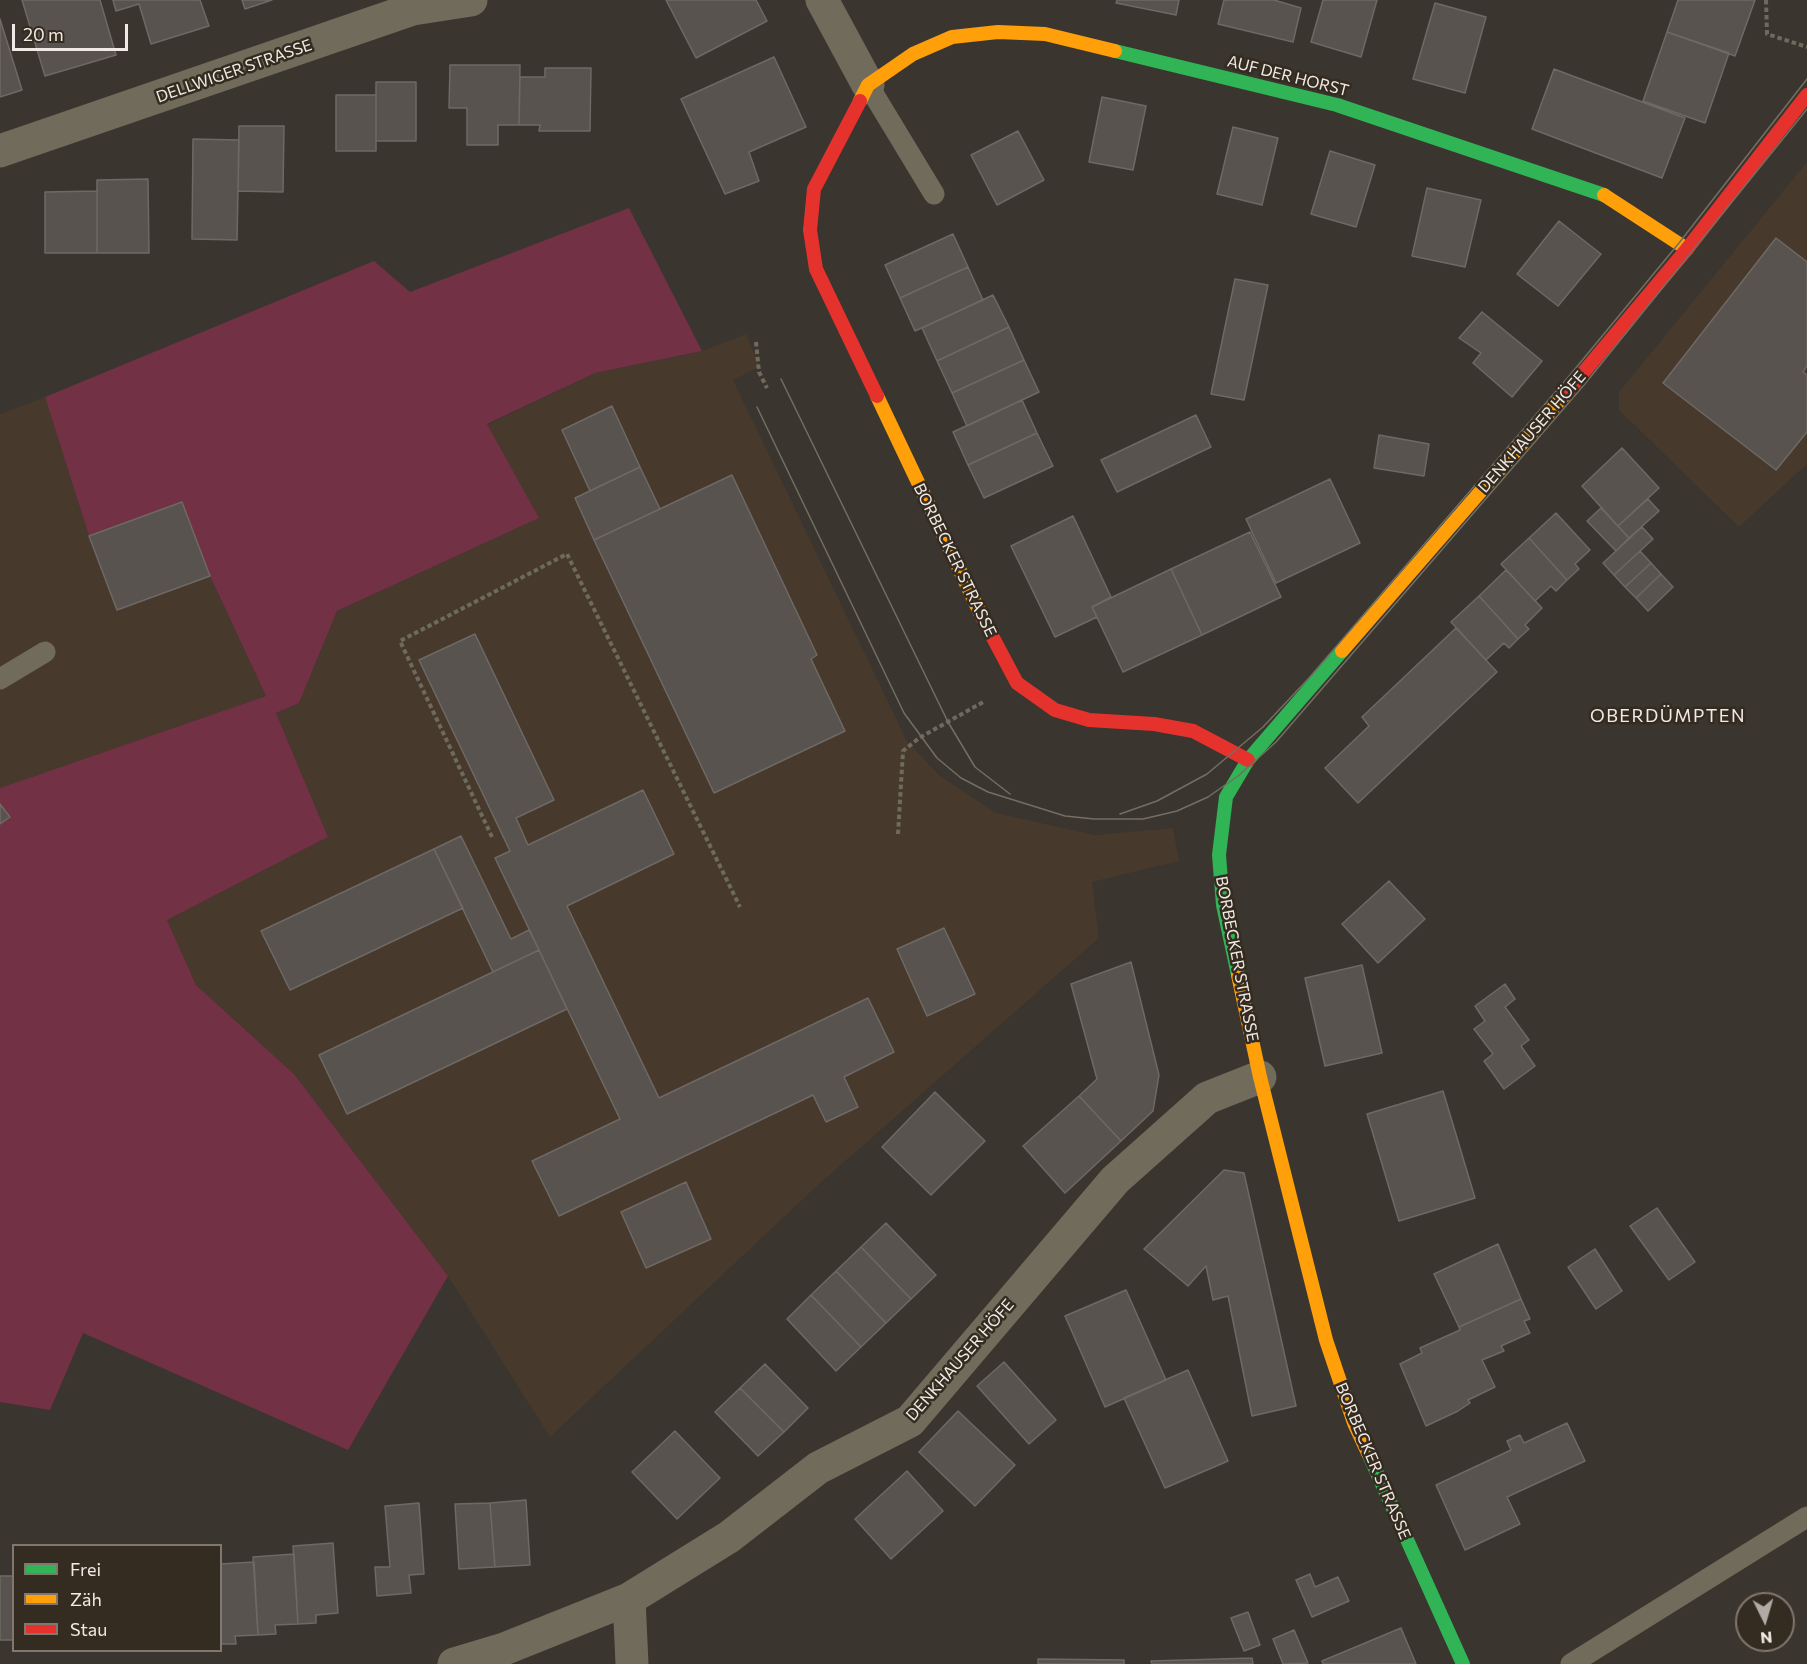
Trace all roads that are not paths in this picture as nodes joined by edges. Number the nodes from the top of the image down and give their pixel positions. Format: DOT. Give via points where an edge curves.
graph roads {
  1 [pos="471,0"];
  2 [pos="822,0"];
  3 [pos="868,86"];
  4 [pos="1807,95"];
  5 [pos="0,151"];
  6 [pos="934,194"];
  7 [pos="1687,249"];
  8 [pos="45,652"];
  9 [pos="0,679"];
  10 [pos="1248,760"];
  11 [pos="1260,1077"];
  12 [pos="1807,1517"];
  13 [pos="629,1599"];
  14 [pos="454,1664"];
  15 [pos="632,1664"];
  16 [pos="1463,1664"];
  17 [pos="1570,1664"];
  1 -- 5 [label="street, DELLWIGER STRASSE" via="413,9"];
  2 -- 3 [label="street"];
  3 -- 6 [label="lane"];
  3 -- 7 [label="street, AUF DER HORST" via="913,54 952,37 998,32 1045,34 1337,105 1591,189"];
  3 -- 10 [label="street, BORBECKER STRASSE" via="814,189 810,230 816,269 1003,661 1017,683 1054,710 1089,720 1193,731"];
  4 -- 7 [label="street, DENKHAUSER HÖFE"];
  7 -- 10 [label="street, DENKHAUSER HÖFE"];
  8 -- 9 [label="lane"];
  10 -- 11 [label="street, BORBECKER STRASSE" via="1226,797 1219,855 1223,905"];
  11 -- 13 [label="street, DENKHAUSER HÖFE" via="1208,1098 1116,1180 910,1421 818,1468 729,1537"];
  11 -- 16 [label="street, BORBECKER STRASSE" via="1326,1340 1350,1413"];
  12 -- 17 [label="lane"];
  13 -- 14 [label="street, DENKHAUSER HÖFE" via="504,1649"];
  13 -- 15 [label="street"];
}
